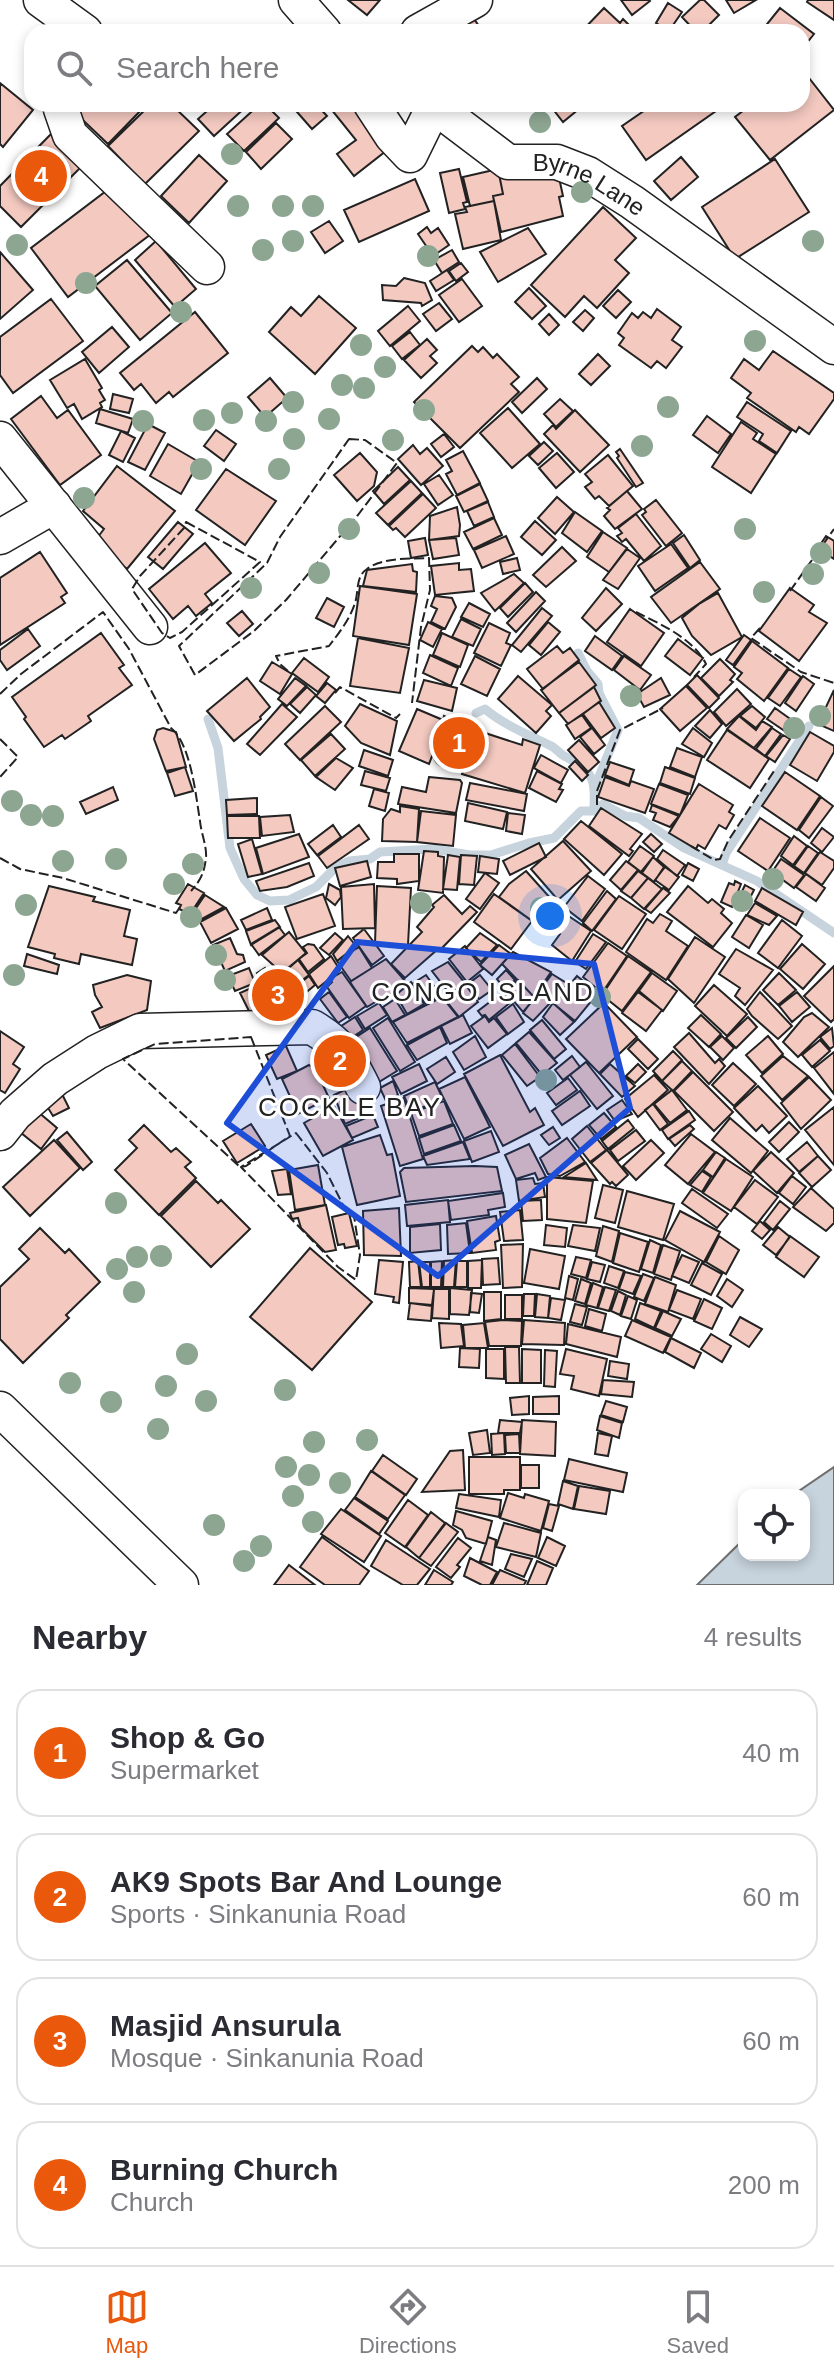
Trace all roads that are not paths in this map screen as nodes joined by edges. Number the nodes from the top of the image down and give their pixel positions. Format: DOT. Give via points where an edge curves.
graph roads {
  1 [pos="41,0"];
  2 [pos="296,0"];
  3 [pos="475,0"];
  4 [pos="74,24"];
  5 [pos="317,24"];
  6 [pos="432,24"];
  7 [pos="62,112"];
  8 [pos="376,112"];
  9 [pos="431,112"];
  10 [pos="442,112"];
  11 [pos="207,267"];
  12 [pos="834,347"];
  13 [pos="0,439"];
  14 [pos="54,506"];
  15 [pos="0,537"];
  16 [pos="150,627"];
  17 [pos="363,1087"];
  18 [pos="0,1133"];
  19 [pos="0,1409"];
  20 [pos="181,1585"];
  1 -- 4 [label="street"];
  2 -- 5 [label="street"];
  3 -- 6 [label="street"];
  7 -- 11 [label="street" via="70,135"];
  8 -- 9 [label="street, Byrne Lane" via="410,155"];
  10 -- 12 [label="street, Byrne Lane" via="508,162 557,162 588,174"];
  13 -- 14 [label="street"];
  14 -- 15 [label="street"];
  14 -- 16 [label="street"];
  17 -- 18 [label="street" via="346,1053 312,1027 140,1031 55,1079"];
  19 -- 20 [label="street"];
}
